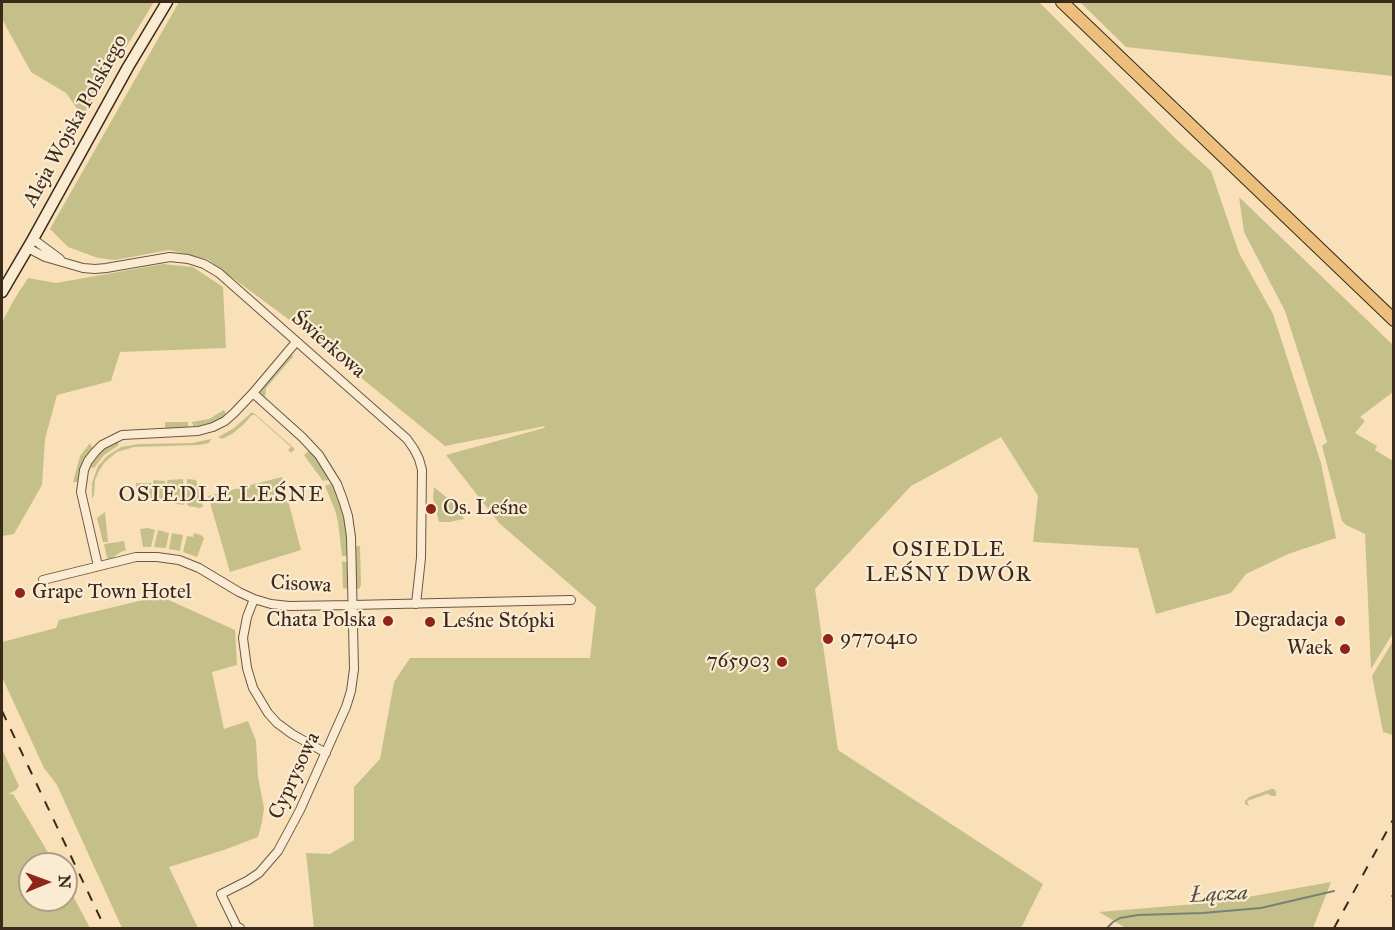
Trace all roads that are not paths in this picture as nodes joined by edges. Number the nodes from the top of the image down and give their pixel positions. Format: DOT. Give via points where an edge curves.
graph roads {
  1 [pos="167,2"];
  2 [pos="1062,2"];
  3 [pos="30,244"];
  4 [pos="2,292"];
  5 [pos="1394,320"];
  6 [pos="296,342"];
  7 [pos="253,393"];
  8 [pos="98,566"];
  9 [pos="43,579"];
  10 [pos="254,599"];
  11 [pos="571,600"];
  12 [pos="416,604"];
  13 [pos="352,605"];
  14 [pos="326,753"];
  15 [pos="240,928"];
  1 -- 3 [label="main road, Aleja Wojska Polskiego"];
  2 -- 5 [label="main road"];
  3 -- 4 [label="main road, Aleja Wojska Polskiego"];
  3 -- 6 [label="street, Świerkowa" via="45,257 83,268 170,257 196,261 219,273"];
  6 -- 7 [label="street"];
  6 -- 12 [label="street, Świerkowa" via="414,448 423,482 422,558"];
  7 -- 8 [label="street" via="225,421 213,427 190,432 132,433 102,444 88,461 81,492"];
  7 -- 13 [label="street, Cyprysowa" via="311,446 337,484 350,527"];
  8 -- 9 [label="street, Cisowa"];
  8 -- 10 [label="street, Cisowa" via="136,556 179,560"];
  10 -- 13 [label="street, Cisowa" via="289,606"];
  10 -- 14 [label="street" via="243,638 253,688 277,723"];
  11 -- 12 [label="street, Cisowa"];
  12 -- 13 [label="street, Cisowa"];
  13 -- 14 [label="street, Cyprysowa" via="351,691"];
  14 -- 15 [label="street, Cyprysowa" via="279,851 258,873 221,894"];
}
